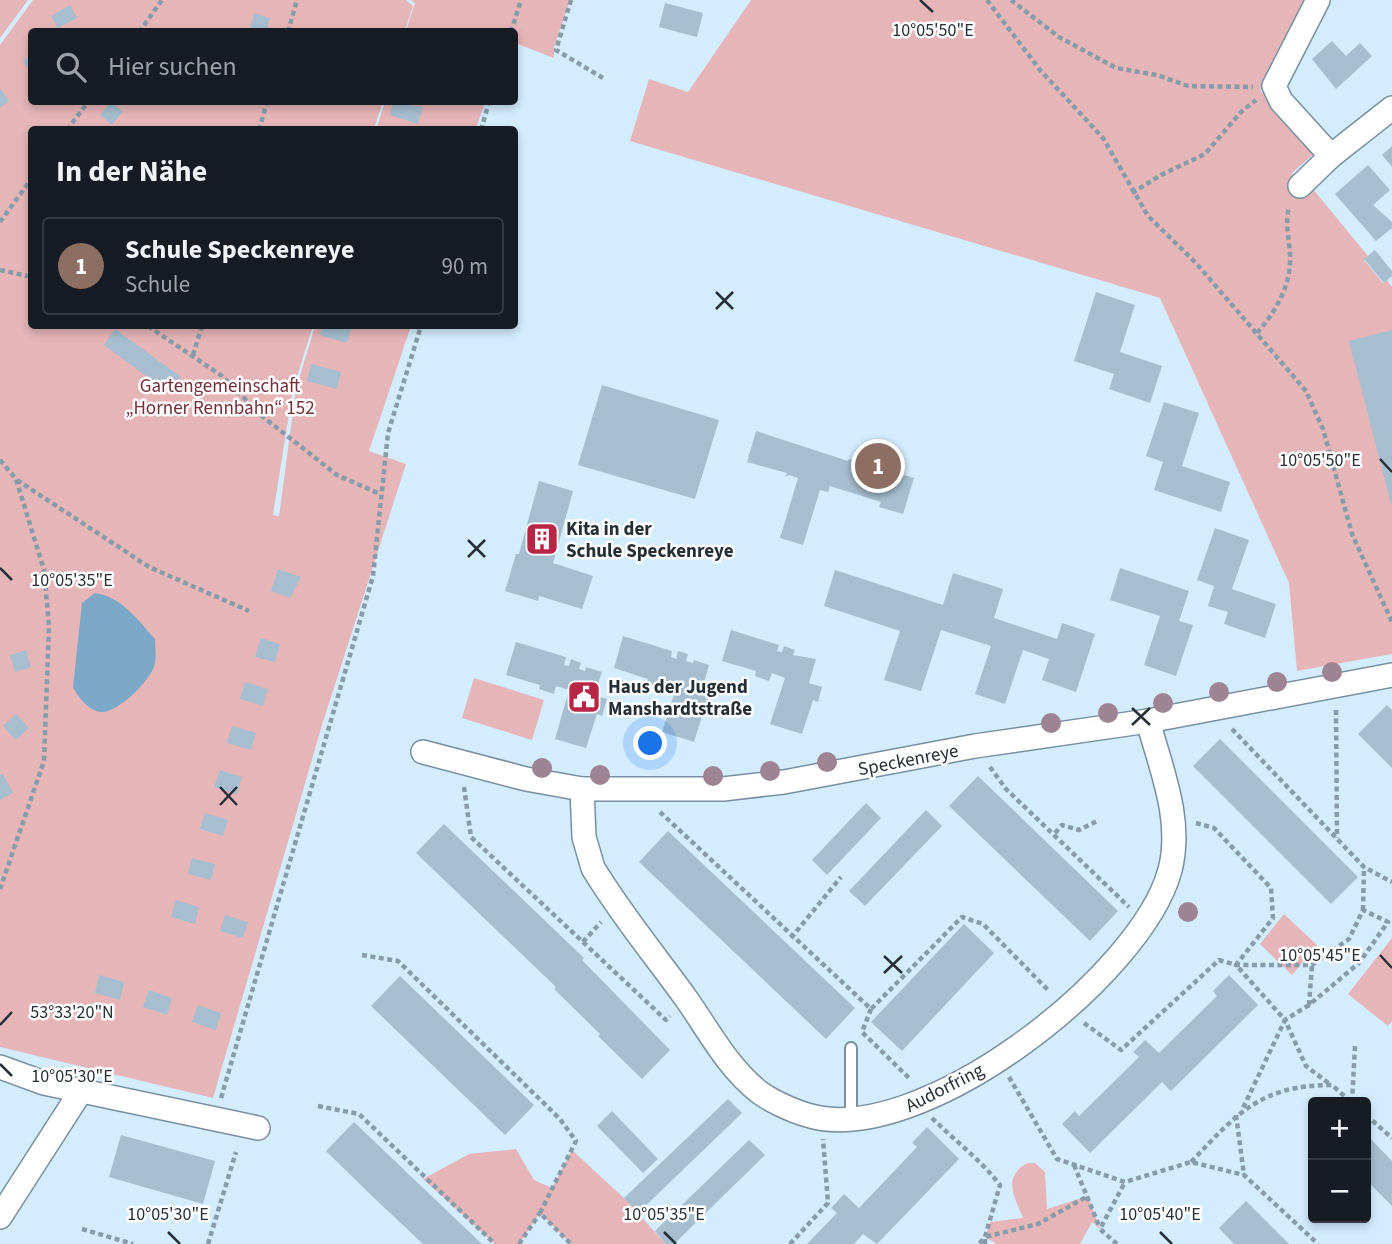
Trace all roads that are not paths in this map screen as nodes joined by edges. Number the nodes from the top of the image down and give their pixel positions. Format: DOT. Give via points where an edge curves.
graph roads {
  1 [pos="1318,0"];
  2 [pos="1392,108"];
  3 [pos="1331,156"];
  4 [pos="1300,186"];
  5 [pos="1392,675"];
  6 [pos="1147,721"];
  7 [pos="423,752"];
  8 [pos="583,789"];
  9 [pos="851,1048"];
  10 [pos="0,1067"];
  11 [pos="81,1091"];
  12 [pos="851,1118"];
  13 [pos="258,1128"];
  14 [pos="0,1217"];
  1 -- 3 [label="street" via="1275,86 1281,101"];
  2 -- 3 [label="street"];
  3 -- 4 [label="street"];
  5 -- 6 [label="street, Speckenreye"];
  6 -- 8 [label="street, Speckenreye" via="975,746 784,782 723,789"];
  6 -- 12 [label="street, Audorfring" via="1174,817 1174,850 1169,874 1145,922 1066,1008 999,1059 918,1104 877,1117"];
  7 -- 8 [label="street, Speckenreye"];
  8 -- 12 [label="street, Audorfring" via="584,837 593,868 723,1054 760,1093 807,1115"];
  9 -- 12 [label="lane"];
  10 -- 11 [label="street"];
  11 -- 13 [label="street"];
  11 -- 14 [label="street"];
}
